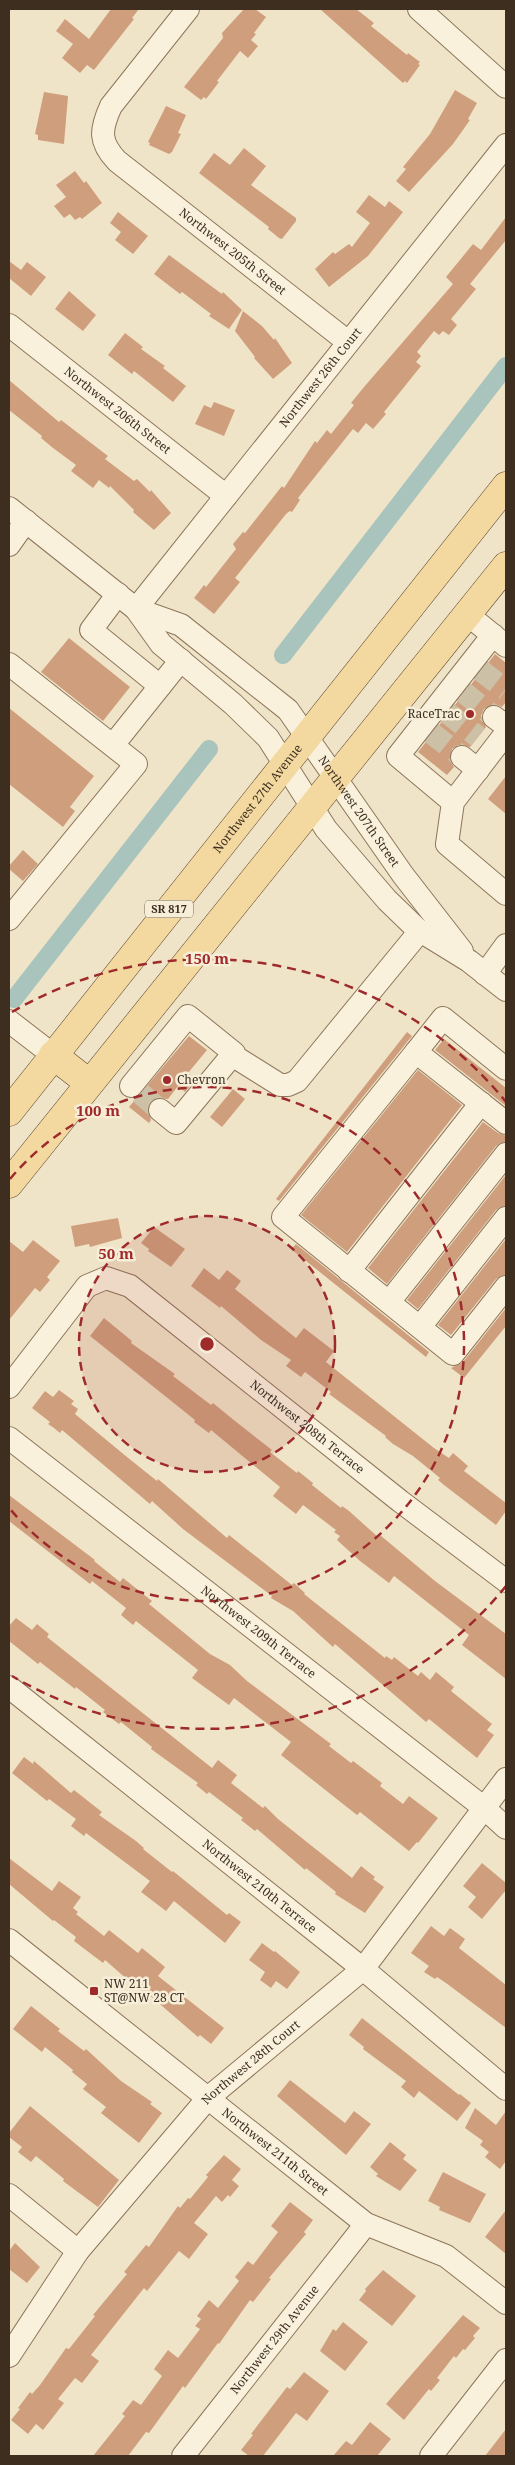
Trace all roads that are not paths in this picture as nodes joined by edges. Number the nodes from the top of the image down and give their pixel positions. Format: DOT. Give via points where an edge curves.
graph roads {
  1 [pos="188,9"];
  2 [pos="419,9"];
  3 [pos="506,87"];
  4 [pos="506,145"];
  5 [pos="9,324"];
  6 [pos="348,342"];
  7 [pos="506,486"];
  8 [pos="226,496"];
  9 [pos="17,514"];
  10 [pos="9,544"];
  11 [pos="506,566"];
  12 [pos="118,594"];
  13 [pos="136,609"];
  14 [pos="467,614"];
  15 [pos="499,641"];
  16 [pos="181,660"];
  17 [pos="9,664"];
  18 [pos="160,686"];
  19 [pos="496,733"];
  20 [pos="306,736"];
  21 [pos="113,745"];
  22 [pos="284,763"];
  23 [pos="336,779"];
  24 [pos="454,802"];
  25 [pos="312,808"];
  26 [pos="506,894"];
  27 [pos="9,919"];
  28 [pos="420,931"];
  29 [pos="506,945"];
  30 [pos="477,967"];
  31 [pos="506,990"];
  32 [pos="152,1006"];
  33 [pos="9,1021"];
  34 [pos="178,1028"];
  35 [pos="416,1052"];
  36 [pos="53,1055"];
  37 [pos="232,1055"];
  38 [pos="506,1069"];
  39 [pos="96,1074"];
  40 [pos="481,1103"];
  41 [pos="160,1110"];
  42 [pos="9,1112"];
  43 [pos="506,1124"];
  44 [pos="506,1154"];
  45 [pos="9,1184"];
  46 [pos="506,1218"];
  47 [pos="349,1270"];
  48 [pos="506,1287"];
  49 [pos="389,1302"];
  50 [pos="420,1327"];
  51 [pos="9,1387"];
  52 [pos="9,1438"];
  53 [pos="506,1582"];
  54 [pos="9,1686"];
  55 [pos="506,1779"];
  56 [pos="484,1807"];
  57 [pos="506,1828"];
  58 [pos="9,1940"];
  59 [pos="363,1969"];
  60 [pos="506,2090"];
  61 [pos="208,2098"];
  62 [pos="9,2195"];
  63 [pos="366,2224"];
  64 [pos="78,2252"];
  65 [pos="506,2303"];
  66 [pos="9,2356"];
  67 [pos="506,2360"];
  68 [pos="184,2456"];
  69 [pos="432,2456"];
  1 -- 6 [label="street, Northwest 205th Street" via="110,106 104,122 103,142 117,161"];
  2 -- 3 [label="street"];
  4 -- 6 [label="street, Northwest 26th Court"];
  5 -- 8 [label="street, Northwest 206th Street"];
  6 -- 8 [label="street, Northwest 26th Court"];
  7 -- 20 [label="main road, Northwest 27th Avenue / SR 817"];
  8 -- 13 [label="street, Northwest 26th Court"];
  9 -- 10 [label="street"];
  9 -- 12 [label="street, Northwest 207th Street"];
  11 -- 14 [label="main road"];
  12 -- 13 [label="street, Northwest 207th Street"];
  12 -- 18 [label="street" via="91,630"];
  13 -- 16 [label="street, Northwest 207th Street" via="161,644"];
  13 -- 20 [label="street, Northwest 207th Street" via="181,625 288,710"];
  14 -- 15 [label="street"];
  14 -- 23 [label="main road"];
  15 -- 24 [label="street" via="398,756"];
  16 -- 18 [label="street"];
  16 -- 22 [label="street, Northwest 207th Street" via="268,738"];
  17 -- 21 [label="street"];
  18 -- 21 [label="street"];
  19 -- 24 [label="street" via="470,763"];
  20 -- 22 [label="main road, Northwest 27th Avenue / SR 817"];
  20 -- 23 [label="street, Northwest 207th Street"];
  21 -- 27 [label="street" via="136,764"];
  22 -- 25 [label="street, Northwest 207th Street"];
  22 -- 36 [label="main road, Northwest 27th Avenue / SR 817"];
  23 -- 25 [label="main road"];
  23 -- 30 [label="street, Northwest 207th Street" via="403,874"];
  24 -- 26 [label="street" via="447,844"];
  25 -- 28 [label="street, Northwest 207th Street" via="354,863"];
  25 -- 32 [label="main road"];
  28 -- 30 [label="street, Northwest 207th Street"];
  28 -- 37 [label="street" via="297,1081 280,1084"];
  29 -- 30 [label="street"];
  30 -- 31 [label="street, Northwest 207th Street"];
  32 -- 34 [label="street"];
  32 -- 39 [label="main road"];
  33 -- 36 [label="street"];
  34 -- 37 [label="street" via="188,1016 234,1053"];
  34 -- 39 [label="street" via="136,1090"];
  35 -- 38 [label="street" via="443,1018"];
  35 -- 40 [label="street"];
  35 -- 47 [label="street" via="283,1218"];
  36 -- 39 [label="main road"];
  36 -- 42 [label="main road, Northwest 27th Avenue / SR 817"];
  37 -- 41 [label="street" via="176,1123"];
  39 -- 45 [label="main road"];
  40 -- 43 [label="street"];
  40 -- 47 [label="street"];
  44 -- 49 [label="street"];
  46 -- 50 [label="street"];
  47 -- 49 [label="street"];
  48 -- 50 [label="street" via="453,1354"];
  49 -- 50 [label="street"];
  51 -- 53 [label="street, Northwest 208th Terrace" via="87,1286 106,1278 130,1286 400,1502"];
  52 -- 56 [label="street, Northwest 209th Terrace"];
  54 -- 59 [label="street, Northwest 210th Terrace"];
  55 -- 56 [label="street, Northwest 28th Court"];
  56 -- 57 [label="street, Northwest 209th Terrace"];
  56 -- 59 [label="street, Northwest 28th Court"];
  58 -- 61 [label="street, Northwest 211th Street"];
  59 -- 60 [label="street, Northwest 210th Terrace"];
  59 -- 61 [label="street, Northwest 28th Court"];
  61 -- 63 [label="street, Northwest 211th Street"];
  61 -- 64 [label="street, Northwest 28th Court"];
  62 -- 64 [label="street"];
  63 -- 65 [label="street, Northwest 211th Street" via="446,2256"];
  63 -- 68 [label="street, Northwest 29th Avenue"];
  64 -- 66 [label="street, Northwest 28th Court"];
  67 -- 69 [label="street"];
}
